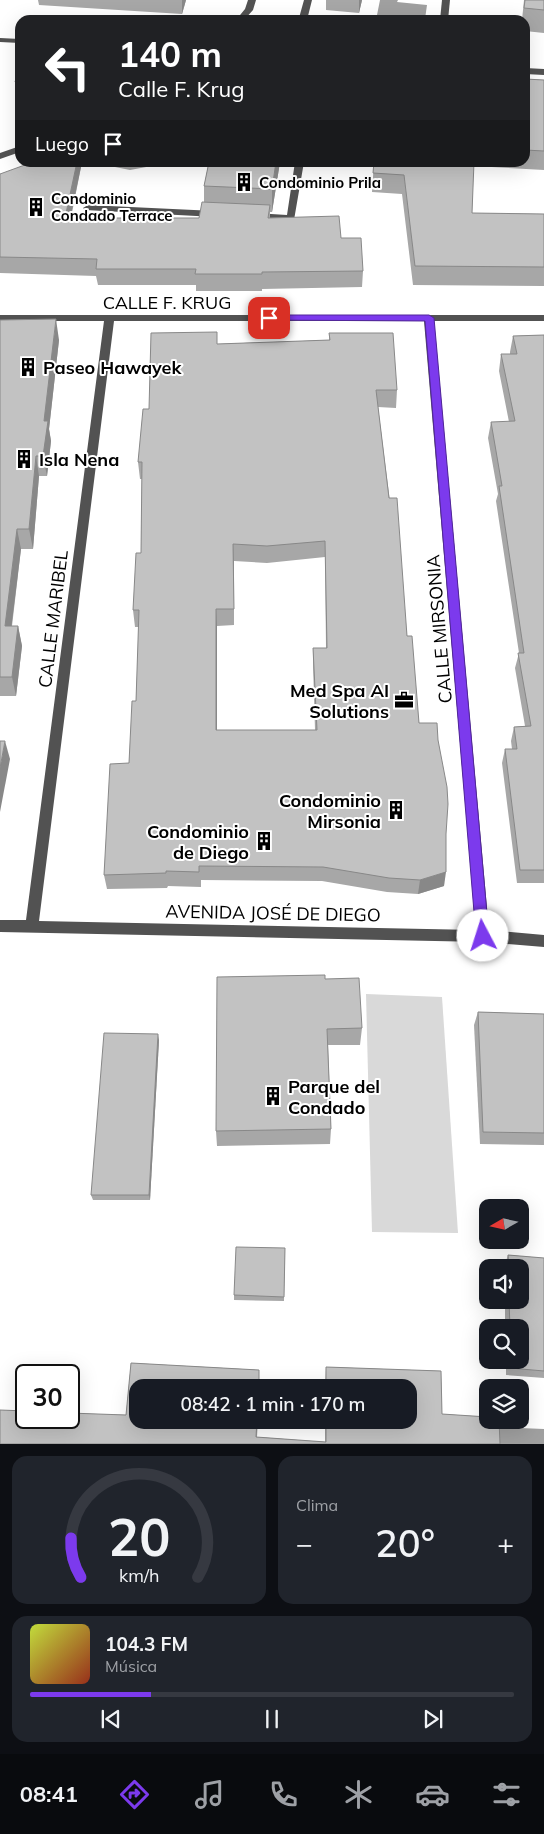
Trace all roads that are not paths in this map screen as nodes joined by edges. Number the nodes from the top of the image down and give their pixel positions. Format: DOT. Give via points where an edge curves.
graph roads {
  1 [pos="252,0"];
  2 [pos="308,0"];
  3 [pos="446,0"];
  4 [pos="244,15"];
  5 [pos="304,15"];
  6 [pos="444,15"];
  7 [pos="0,40"];
  8 [pos="15,42"];
  9 [pos="530,71"];
  10 [pos="544,72"];
  11 [pos="15,151"];
  12 [pos="0,156"];
  13 [pos="299,167"];
  14 [pos="88,208"];
  15 [pos="223,215"];
  16 [pos="242,216"];
  17 [pos="0,318"];
  18 [pos="109,318"];
  19 [pos="429,318"];
  20 [pos="544,318"];
  21 [pos="0,926"];
  22 [pos="32,926"];
  23 [pos="483,936"];
  24 [pos="544,940"];
  1 -- 4 [label="street"];
  2 -- 5 [label="street"];
  3 -- 6 [label="street"];
  7 -- 8 [label="street"];
  9 -- 10 [label="street"];
  11 -- 12 [label="street"];
  13 -- 16 [label="street" via="291,218"];
  14 -- 15 [label="street"];
  17 -- 18 [label="street, CALLE F. KRUG"];
  18 -- 19 [label="street, CALLE F. KRUG"];
  18 -- 22 [label="street, CALLE MARIBEL"];
  19 -- 20 [label="street, CALLE F. KRUG"];
  19 -- 23 [label="street, CALLE MIRSONIA"];
  21 -- 22 [label="street, AVENIDA JOSÉ DE DIEGO"];
  22 -- 23 [label="street, AVENIDA JOSÉ DE DIEGO"];
  23 -- 24 [label="street, AVENIDA JOSÉ DE DIEGO"];
}
